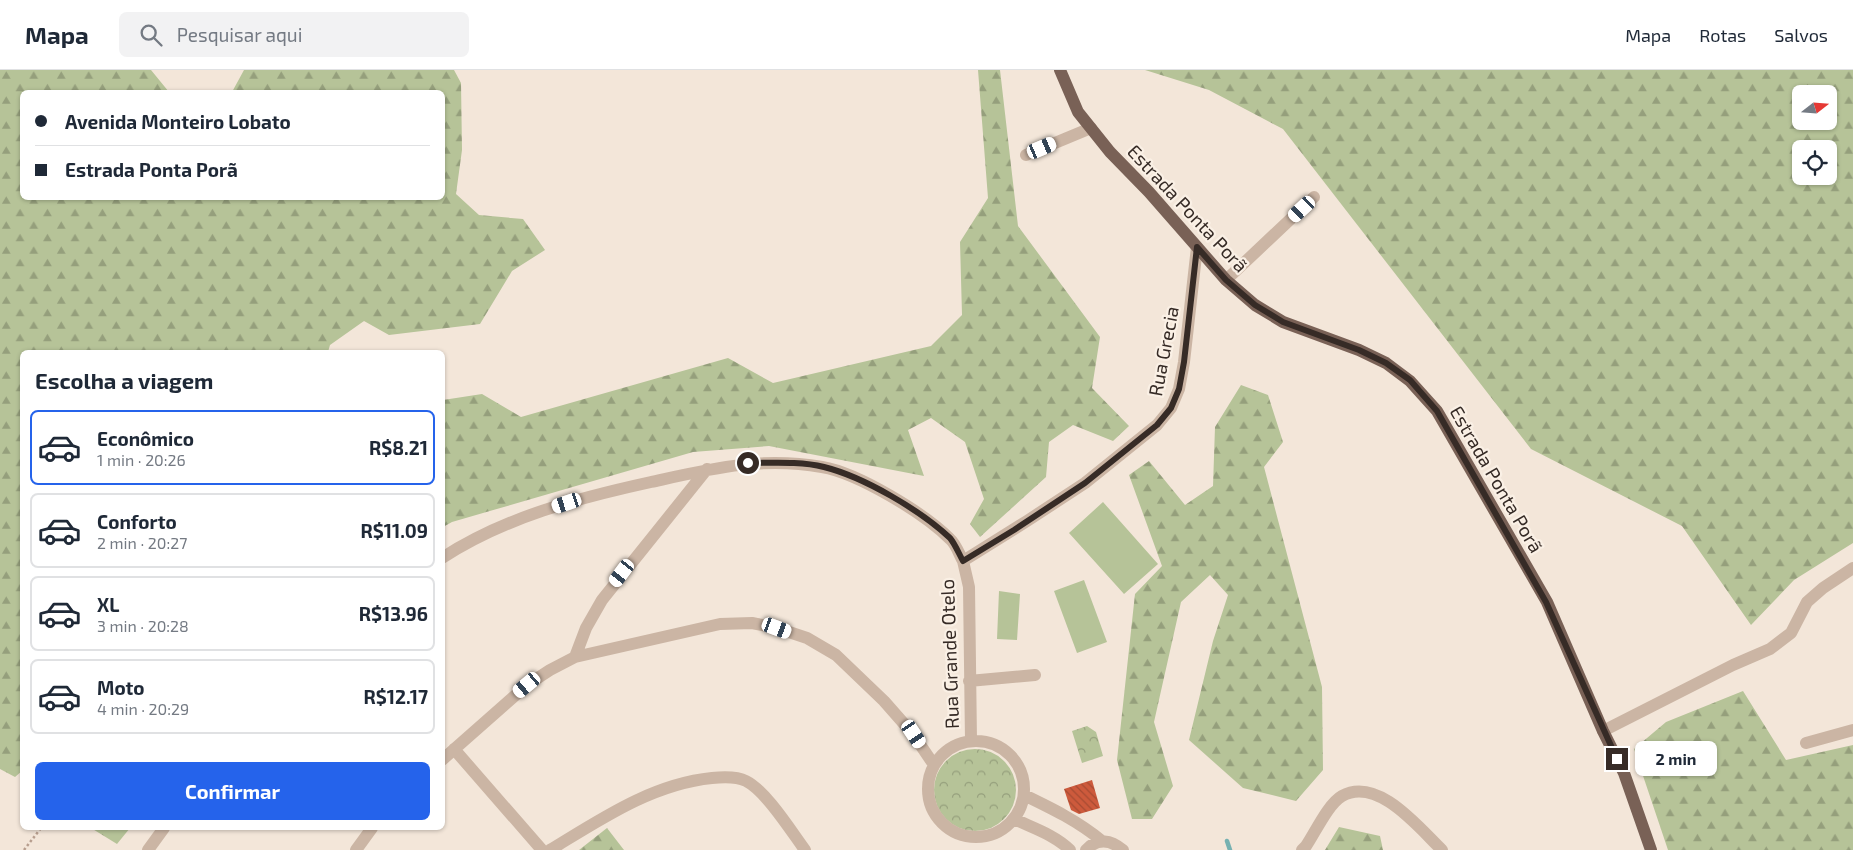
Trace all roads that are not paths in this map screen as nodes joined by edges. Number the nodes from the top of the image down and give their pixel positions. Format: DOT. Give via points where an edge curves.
graph roads {
  1 [pos="1060,70"];
  2 [pos="1091,128"];
  3 [pos="1026,155"];
  4 [pos="1314,197"];
  5 [pos="1197,247"];
  6 [pos="1226,280"];
  7 [pos="707,469"];
  8 [pos="1085,483"];
  9 [pos="445,556"];
  10 [pos="963,561"];
  11 [pos="1853,568"];
  12 [pos="575,657"];
  13 [pos="1035,675"];
  14 [pos="969,681"];
  15 [pos="1853,730"];
  16 [pos="1603,731"];
  17 [pos="971,741"];
  18 [pos="1806,744"];
  19 [pos="454,749"];
  20 [pos="445,757"];
  21 [pos="934,764"];
  22 [pos="1024,795"];
  23 [pos="1014,819"];
  24 [pos="163,830"];
  25 [pos="371,830"];
  26 [pos="1102,841"];
  27 [pos="980,844"];
  28 [pos="148,850"];
  29 [pos="356,850"];
  30 [pos="542,850"];
  31 [pos="550,850"];
  32 [pos="805,850"];
  33 [pos="1070,850"];
  34 [pos="1086,850"];
  35 [pos="1123,850"];
  36 [pos="1302,850"];
  37 [pos="1442,850"];
  38 [pos="1650,850"];
  1 -- 2 [label="main road, Estrada Ponta Porã" via="1078,112"];
  2 -- 3 [label="street"];
  2 -- 5 [label="main road, Estrada Ponta Porã"];
  4 -- 6 [label="street"];
  5 -- 6 [label="main road, Estrada Ponta Porã"];
  5 -- 8 [label="street, Rua Grecia" via="1184,362 1179,389 1171,408 1150,431"];
  6 -- 16 [label="main road, Estrada Ponta Porã" via="1255,305 1283,322 1386,363 1410,380 1437,411 1546,602"];
  7 -- 9 [label="street" via="613,490 525,517 465,543"];
  7 -- 10 [label="street" via="748,463 784,463 824,467 861,480 924,518 951,540"];
  7 -- 12 [label="street" via="602,600"];
  8 -- 10 [label="street, Rua Grande Otelo"];
  10 -- 14 [label="street, Rua Grande Otelo" via="969,587"];
  11 -- 16 [label="street" via="1807,602 1791,633 1770,649"];
  12 -- 19 [label="street" via="527,685"];
  12 -- 21 [label="street" via="720,624 752,623 777,628 806,638 836,655 914,734"];
  13 -- 14 [label="street"];
  14 -- 17 [label="street, Rua Grande Otelo"];
  15 -- 18 [label="street"];
  16 -- 38 [label="main road, Estrada Ponta Porã" via="1624,773"];
  17 -- 21 [label="street" via="952,746"];
  17 -- 22 [label="street" via="995,745 1008,753 1023,779"];
  19 -- 20 [label="street"];
  19 -- 30 [label="street"];
  21 -- 27 [label="street" via="928,778 932,808 951,831"];
  22 -- 23 [label="street"];
  22 -- 26 [label="street" via="1087,828"];
  23 -- 27 [label="street"];
  23 -- 33 [label="street"];
  24 -- 28 [label="street"];
  25 -- 29 [label="street"];
  26 -- 34 [label="street"];
  26 -- 35 [label="street" via="1110,841"];
  31 -- 32 [label="street" via="627,804 693,780 724,777 746,781 764,796"];
  36 -- 37 [label="street" via="1341,797 1354,792 1368,792 1386,799"];
}
